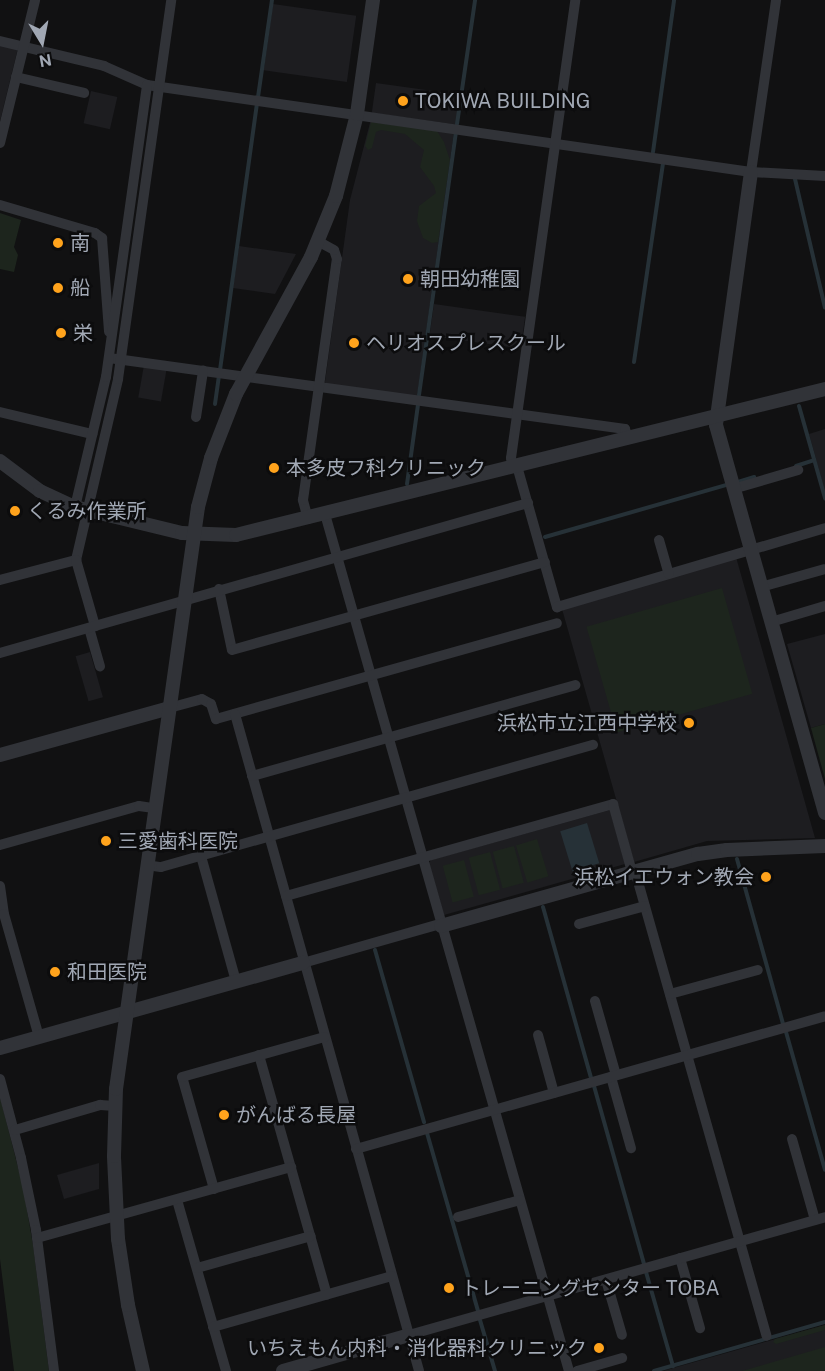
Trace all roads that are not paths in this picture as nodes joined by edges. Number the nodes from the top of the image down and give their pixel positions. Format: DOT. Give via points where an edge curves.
graph roads {
  1 [pos="35,0"];
  2 [pos="171,0"];
  3 [pos="373,0"];
  4 [pos="575,0"];
  5 [pos="776,0"];
  6 [pos="0,41"];
  7 [pos="23,47"];
  8 [pos="16,77"];
  9 [pos="147,85"];
  10 [pos="159,87"];
  11 [pos="84,93"];
  12 [pos="357,114"];
  13 [pos="0,143"];
  14 [pos="555,143"];
  15 [pos="751,172"];
  16 [pos="825,176"];
  17 [pos="0,206"];
  18 [pos="318,241"];
  19 [pos="112,332"];
  20 [pos="108,358"];
  21 [pos="121,360"];
  22 [pos="203,371"];
  23 [pos="246,377"];
  24 [pos="319,387"];
  25 [pos="825,388"];
  26 [pos="0,412"];
  27 [pos="517,414"];
  28 [pos="717,416"];
  29 [pos="196,417"];
  30 [pos="92,434"];
  31 [pos="628,438"];
  32 [pos="0,461"];
  33 [pos="515,466"];
  34 [pos="798,470"];
  35 [pos="734,489"];
  36 [pos="528,503"];
  37 [pos="81,508"];
  38 [pos="325,514"];
  39 [pos="308,519"];
  40 [pos="825,528"];
  41 [pos="194,534"];
  42 [pos="659,540"];
  43 [pos="751,550"];
  44 [pos="337,556"];
  45 [pos="76,560"];
  46 [pos="545,562"];
  47 [pos="825,569"];
  48 [pos="669,574"];
  49 [pos="0,580"];
  50 [pos="761,587"];
  51 [pos="219,590"];
  52 [pos="184,601"];
  53 [pos="825,606"];
  54 [pos="353,616"];
  55 [pos="771,621"];
  56 [pos="557,623"];
  57 [pos="92,627"];
  58 [pos="0,653"];
  59 [pos="100,666"];
  60 [pos="370,676"];
  61 [pos="576,685"];
  62 [pos="169,708"];
  63 [pos="235,714"];
  64 [pos="388,738"];
  65 [pos="593,745"];
  66 [pos="0,755"];
  67 [pos="252,776"];
  68 [pos="405,798"];
  69 [pos="154,808"];
  70 [pos="825,813"];
  71 [pos="269,836"];
  72 [pos="0,845"];
  73 [pos="825,846"];
  74 [pos="201,856"];
  75 [pos="422,858"];
  76 [pos="146,865"];
  77 [pos="634,871"];
  78 [pos="0,886"];
  79 [pos="286,896"];
  80 [pos="645,906"];
  81 [pos="3,921"];
  82 [pos="579,924"];
  83 [pos="440,925"];
  84 [pos="303,963"];
  85 [pos="758,970"];
  86 [pos="236,981"];
  87 [pos="670,994"];
  88 [pos="595,1001"];
  89 [pos="125,1013"];
  90 [pos="825,1016"];
  91 [pos="538,1035"];
  92 [pos="39,1037"];
  93 [pos="324,1037"];
  94 [pos="0,1048"];
  95 [pos="260,1055"];
  96 [pos="688,1055"];
  97 [pos="613,1076"];
  98 [pos="0,1079"];
  99 [pos="554,1093"];
  100 [pos="115,1106"];
  101 [pos="495,1110"];
  102 [pos="15,1130"];
  103 [pos="792,1139"];
  104 [pos="631,1148"];
  105 [pos="356,1149"];
  106 [pos="291,1167"];
  107 [pos="214,1189"];
  108 [pos="177,1200"];
  109 [pos="520,1200"];
  110 [pos="116,1217"];
  111 [pos="458,1217"];
  112 [pos="820,1219"];
  113 [pos="310,1236"];
  114 [pos="38,1238"];
  115 [pos="740,1241"];
  116 [pos="680,1258"];
  117 [pos="197,1268"];
  118 [pos="392,1276"];
  119 [pos="606,1280"];
  120 [pos="327,1295"];
  121 [pos="548,1296"];
  122 [pos="213,1327"];
  123 [pos="700,1328"];
  124 [pos="409,1335"];
  125 [pos="622,1335"];
  126 [pos="767,1336"];
  127 [pos="622,1358"];
  128 [pos="54,1371"];
  129 [pos="143,1371"];
  130 [pos="226,1371"];
  131 [pos="283,1371"];
  132 [pos="419,1371"];
  133 [pos="569,1371"];
  134 [pos="577,1371"];
  1 -- 7 [label="street"];
  2 -- 10 [label="street"];
  3 -- 12 [label="street"];
  4 -- 14 [label="street"];
  5 -- 15 [label="street"];
  6 -- 7 [label="street"];
  7 -- 8 [label="street"];
  7 -- 9 [label="street" via="104,66"];
  8 -- 11 [label="street"];
  8 -- 13 [label="street"];
  9 -- 10 [label="street"];
  9 -- 19 [label="street"];
  10 -- 12 [label="street"];
  10 -- 21 [label="street"];
  12 -- 14 [label="street"];
  12 -- 18 [label="street" via="341,180"];
  14 -- 15 [label="street"];
  14 -- 27 [label="street"];
  15 -- 16 [label="street"];
  15 -- 28 [label="street"];
  17 -- 19 [label="street" via="95,232 102,238 107,332"];
  18 -- 23 [label="street"];
  18 -- 24 [label="street" via="334,250 337,259"];
  19 -- 20 [label="street"];
  20 -- 21 [label="street"];
  20 -- 30 [label="street"];
  21 -- 22 [label="street"];
  21 -- 37 [label="street"];
  22 -- 23 [label="street"];
  22 -- 29 [label="street"];
  23 -- 24 [label="street"];
  23 -- 41 [label="street" via="211,458"];
  24 -- 27 [label="street"];
  24 -- 39 [label="street" via="303,500"];
  25 -- 28 [label="street"];
  26 -- 30 [label="street"];
  27 -- 31 [label="street" via="626,429"];
  27 -- 33 [label="street" via="511,458"];
  28 -- 31 [label="street"];
  28 -- 35 [label="street" via="716,426"];
  30 -- 37 [label="street"];
  31 -- 33 [label="street"];
  32 -- 37 [label="street" via="40,492"];
  33 -- 36 [label="street"];
  33 -- 38 [label="street"];
  34 -- 35 [label="street"];
  35 -- 43 [label="street"];
  36 -- 44 [label="street"];
  36 -- 46 [label="street"];
  37 -- 41 [label="street"];
  37 -- 45 [label="street"];
  38 -- 39 [label="street"];
  38 -- 44 [label="street"];
  39 -- 41 [label="street" via="243,534"];
  40 -- 43 [label="street"];
  41 -- 52 [label="street"];
  42 -- 48 [label="street"];
  43 -- 48 [label="street"];
  43 -- 50 [label="street"];
  44 -- 51 [label="street"];
  44 -- 54 [label="street"];
  45 -- 49 [label="street"];
  45 -- 57 [label="street"];
  46 -- 48 [label="street" via="557,607"];
  46 -- 54 [label="street"];
  47 -- 50 [label="street"];
  50 -- 55 [label="street"];
  51 -- 52 [label="street"];
  51 -- 54 [label="street" via="232,650"];
  52 -- 57 [label="street"];
  52 -- 62 [label="street"];
  53 -- 55 [label="street"];
  54 -- 60 [label="street"];
  55 -- 70 [label="street"];
  56 -- 60 [label="street"];
  57 -- 58 [label="street"];
  57 -- 59 [label="street"];
  60 -- 63 [label="street"];
  60 -- 64 [label="street"];
  61 -- 64 [label="street"];
  62 -- 63 [label="street" via="202,699 211,704 216,719"];
  62 -- 66 [label="street"];
  62 -- 69 [label="street"];
  63 -- 67 [label="street"];
  64 -- 67 [label="street"];
  64 -- 68 [label="street"];
  65 -- 68 [label="street"];
  67 -- 71 [label="street"];
  68 -- 71 [label="street"];
  68 -- 75 [label="street"];
  69 -- 72 [label="street" via="139,806"];
  69 -- 76 [label="street"];
  71 -- 74 [label="street"];
  71 -- 79 [label="street"];
  73 -- 77 [label="street" via="717,850"];
  74 -- 76 [label="street" via="161,867"];
  74 -- 86 [label="street"];
  75 -- 77 [label="street" via="613,804"];
  75 -- 79 [label="street"];
  75 -- 83 [label="street"];
  76 -- 89 [label="street"];
  77 -- 80 [label="street"];
  77 -- 83 [label="street"];
  78 -- 81 [label="street"];
  79 -- 84 [label="street"];
  80 -- 82 [label="street"];
  80 -- 87 [label="street"];
  81 -- 92 [label="street"];
  83 -- 84 [label="street"];
  83 -- 101 [label="street"];
  84 -- 86 [label="street"];
  84 -- 93 [label="street"];
  85 -- 87 [label="street"];
  86 -- 89 [label="street"];
  87 -- 96 [label="street"];
  88 -- 97 [label="street"];
  89 -- 92 [label="street"];
  89 -- 100 [label="street"];
  90 -- 96 [label="street"];
  91 -- 99 [label="street"];
  92 -- 94 [label="street"];
  93 -- 95 [label="street"];
  93 -- 105 [label="street"];
  95 -- 106 [label="street"];
  95 -- 107 [label="street" via="182,1077"];
  96 -- 97 [label="street"];
  96 -- 115 [label="street"];
  97 -- 99 [label="street"];
  97 -- 104 [label="street"];
  98 -- 102 [label="street"];
  99 -- 101 [label="street"];
  100 -- 102 [label="street" via="100,1105"];
  100 -- 110 [label="street"];
  101 -- 105 [label="street"];
  101 -- 109 [label="street"];
  102 -- 114 [label="street"];
  103 -- 112 [label="street"];
  105 -- 118 [label="street"];
  106 -- 107 [label="street"];
  106 -- 113 [label="street"];
  107 -- 108 [label="street"];
  108 -- 110 [label="street"];
  108 -- 117 [label="street"];
  109 -- 111 [label="street"];
  109 -- 121 [label="street"];
  110 -- 114 [label="street"];
  110 -- 129 [label="street" via="126,1297"];
  112 -- 115 [label="street"];
  113 -- 117 [label="street"];
  113 -- 120 [label="street"];
  114 -- 128 [label="street"];
  115 -- 116 [label="street"];
  115 -- 126 [label="street"];
  116 -- 119 [label="street"];
  116 -- 123 [label="street"];
  117 -- 122 [label="street"];
  118 -- 120 [label="street"];
  118 -- 124 [label="street"];
  119 -- 121 [label="street"];
  119 -- 125 [label="street"];
  120 -- 122 [label="street"];
  121 -- 124 [label="street"];
  121 -- 133 [label="street"];
  122 -- 130 [label="street"];
  124 -- 131 [label="street"];
  124 -- 132 [label="street"];
  127 -- 134 [label="street"];
}
